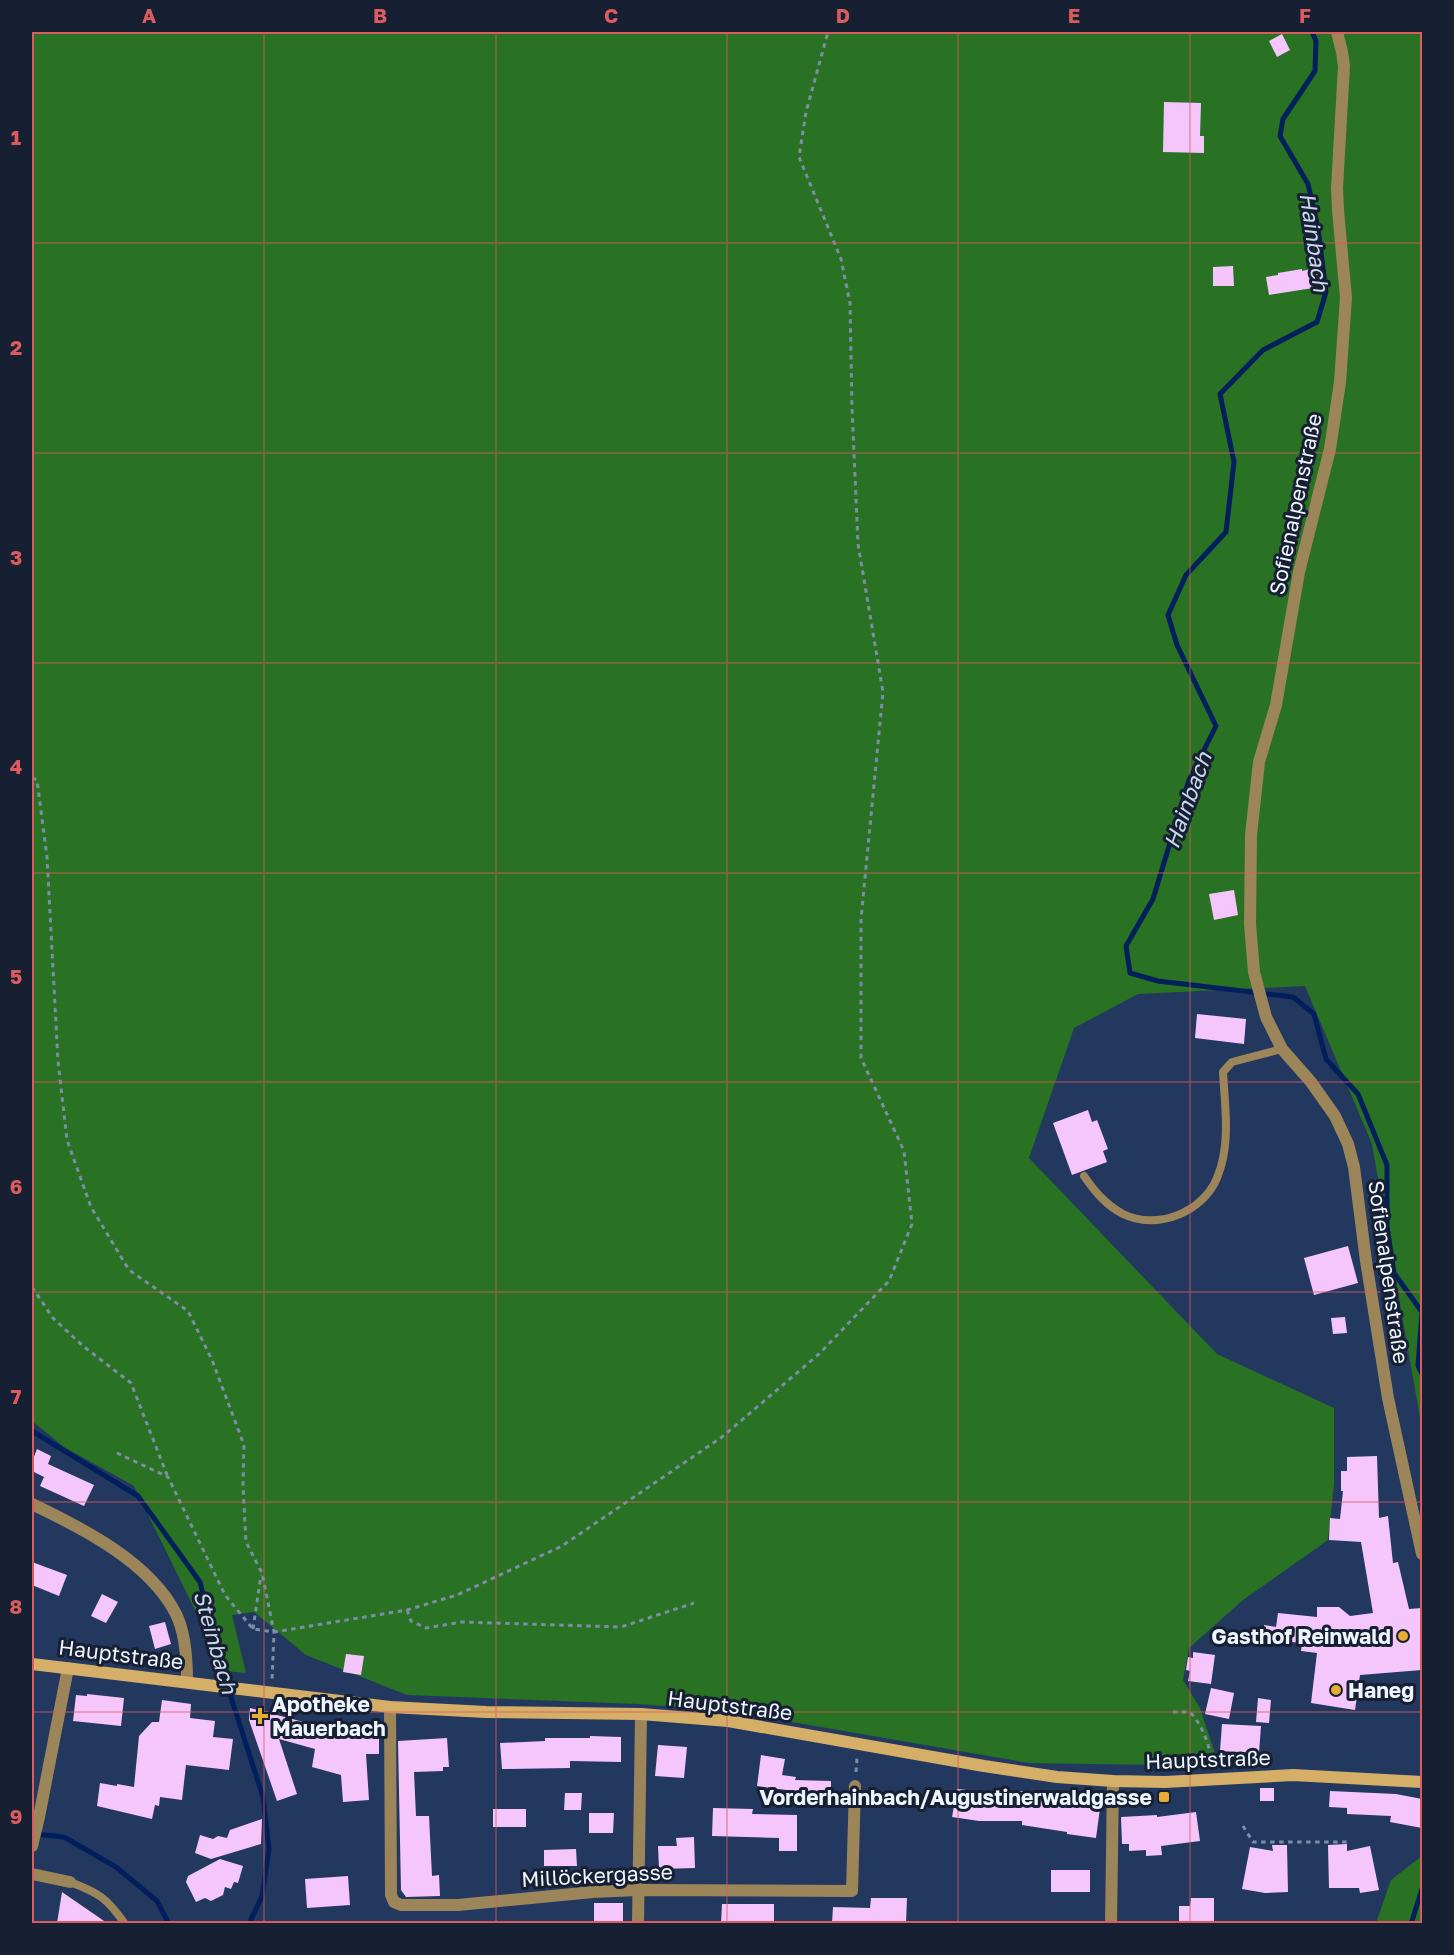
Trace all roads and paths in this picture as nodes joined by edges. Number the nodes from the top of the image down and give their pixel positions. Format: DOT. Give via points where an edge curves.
graph roads {
  1 [pos="828,32"];
  2 [pos="1337,32"];
  3 [pos="32,778"];
  4 [pos="1282,1049"];
  5 [pos="1084,1176"];
  6 [pos="32,1287"];
  7 [pos="117,1453"];
  8 [pos="168,1477"];
  9 [pos="32,1504"];
  10 [pos="1422,1554"];
  11 [pos="262,1573"];
  12 [pos="694,1603"];
  13 [pos="407,1610"];
  14 [pos="253,1629"];
  15 [pos="274,1632"];
  16 [pos="32,1664"];
  17 [pos="68,1668"];
  18 [pos="187,1682"];
  19 [pos="271,1693"];
  20 [pos="390,1707"];
  21 [pos="1173,1712"];
  22 [pos="640,1714"];
  23 [pos="859,1744"];
  24 [pos="1217,1779"];
  25 [pos="1113,1781"];
  26 [pos="1422,1782"];
  27 [pos="855,1786"];
  28 [pos="1243,1826"];
  29 [pos="1348,1842"];
  30 [pos="32,1846"];
  31 [pos="32,1874"];
  32 [pos="70,1882"];
  33 [pos="638,1890"];
  34 [pos="125,1923"];
  35 [pos="638,1923"];
  36 [pos="1111,1923"];
  1 -- 13 [label="path" via="806,112 799,157 841,259 850,303 858,544 883,692 861,919 861,1058 904,1151 912,1224 889,1281 819,1354 722,1437 562,1546 457,1596"];
  2 -- 4 [label="street, Sofienalpenstraße" via="1344,66 1338,210 1346,298 1340,382 1330,449 1299,572 1276,705 1259,762 1251,835 1253,963 1266,1017"];
  3 -- 11 [label="path" via="37,780 47,857 58,1061 67,1140 91,1207 129,1270 188,1311 212,1360 244,1445 246,1542"];
  4 -- 5 [label="lane" via="1232,1062 1223,1072 1226,1134 1222,1162 1216,1180 1193,1209 1165,1218 1136,1219 1104,1202"];
  4 -- 10 [label="street, Sofienalpenstraße" via="1323,1098 1348,1144 1388,1398"];
  6 -- 8 [label="path" via="53,1318 131,1383"];
  7 -- 8 [label="path"];
  8 -- 14 [label="path" via="225,1595"];
  9 -- 18 [label="street" via="90,1533 129,1561 156,1587 176,1615 187,1658"];
  11 -- 14 [label="path"];
  11 -- 15 [label="path"];
  12 -- 13 [label="path" via="621,1627 462,1622 426,1628 411,1621"];
  13 -- 15 [label="path"];
  14 -- 15 [label="path"];
  15 -- 19 [label="path"];
  16 -- 17 [label="main road, Hauptstraße"];
  17 -- 18 [label="main road, Hauptstraße"];
  17 -- 30 [label="street"];
  18 -- 19 [label="main road, Hauptstraße"];
  19 -- 20 [label="main road, Hauptstraße"];
  20 -- 22 [label="main road, Hauptstraße"];
  20 -- 33 [label="street, Millöckergasse" via="394,1902 459,1905"];
  21 -- 24 [label="path" via="1190,1712 1196,1718 1208,1742"];
  22 -- 23 [label="main road, Hauptstraße" via="728,1721"];
  22 -- 33 [label="street"];
  23 -- 25 [label="main road, Hauptstraße" via="1057,1777"];
  23 -- 27 [label="path"];
  24 -- 25 [label="main road, Hauptstraße"];
  24 -- 26 [label="main road, Hauptstraße" via="1293,1775"];
  25 -- 36 [label="street"];
  27 -- 33 [label="street, Millöckergasse" via="852,1891"];
  28 -- 29 [label="path" via="1253,1842"];
  31 -- 32 [label="street"];
  32 -- 34 [label="lane" via="92,1890 111,1904"];
  33 -- 35 [label="street"];
}
